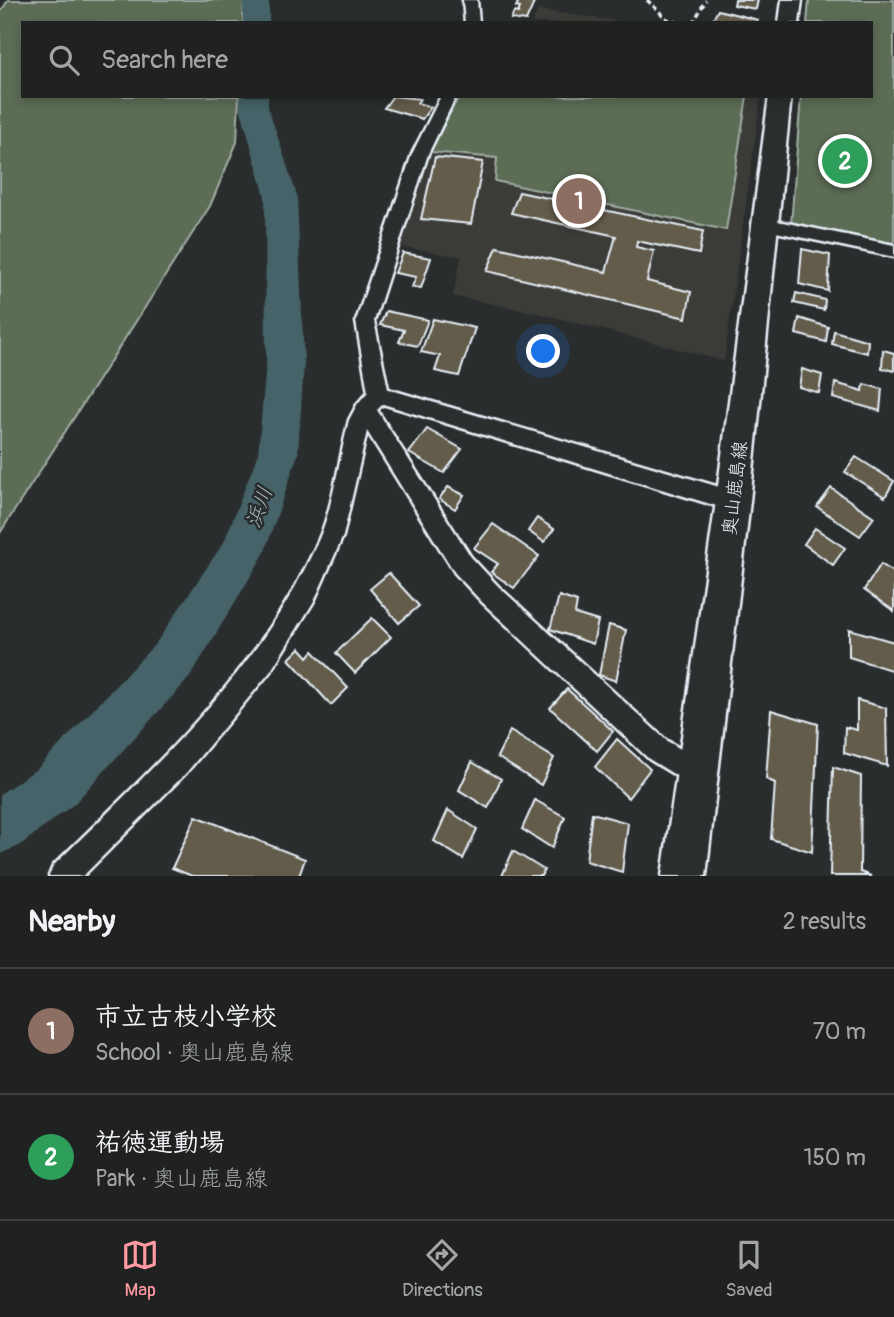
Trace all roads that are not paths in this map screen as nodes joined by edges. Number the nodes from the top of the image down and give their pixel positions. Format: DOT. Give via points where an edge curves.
graph roads {
  1 [pos="470,0"];
  2 [pos="792,0"];
  3 [pos="472,21"];
  4 [pos="789,21"];
  5 [pos="449,98"];
  6 [pos="780,98"];
  7 [pos="763,224"];
  8 [pos="894,251"];
  9 [pos="372,402"];
  10 [pos="733,501"];
  11 [pos="698,775"];
  12 [pos="687,874"];
  13 [pos="63,876"];
  1 -- 3 [label="street"];
  2 -- 4 [label="main road"];
  5 -- 9 [label="street" via="420,154 365,321"];
  6 -- 7 [label="main road, 奥山鹿島線"];
  7 -- 8 [label="street"];
  7 -- 10 [label="main road, 奥山鹿島線"];
  9 -- 10 [label="street"];
  9 -- 11 [label="street" via="426,511 463,565 658,750"];
  9 -- 13 [label="street" via="359,420 332,536 306,593 276,640 177,764"];
  10 -- 11 [label="main road, 奥山鹿島線"];
  11 -- 12 [label="main road, 奥山鹿島線"];
}
